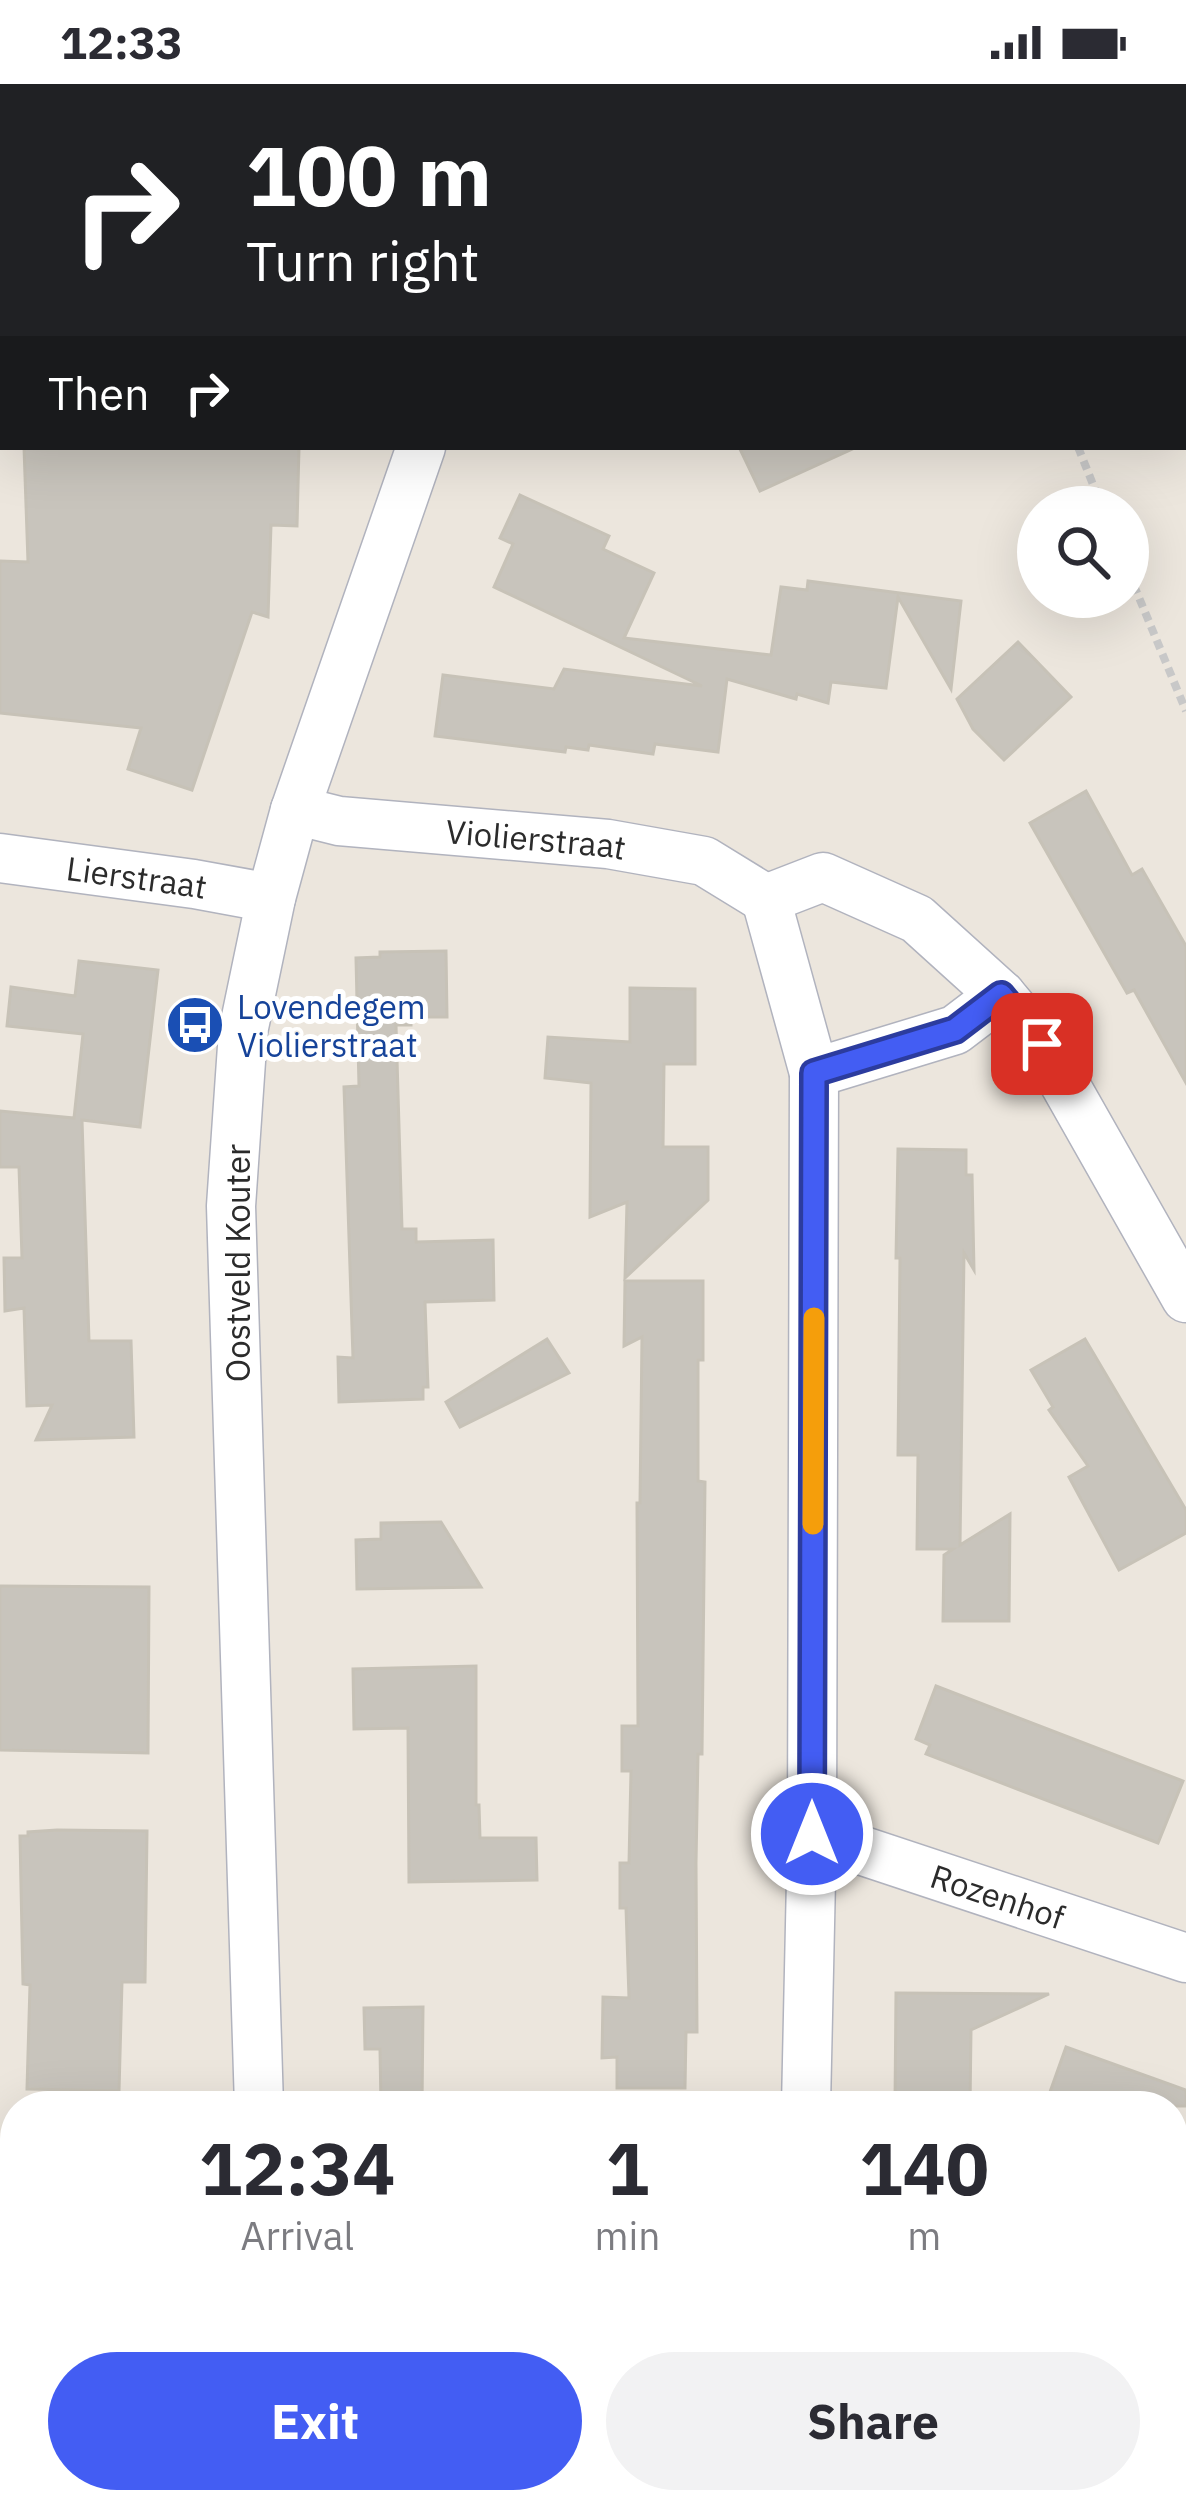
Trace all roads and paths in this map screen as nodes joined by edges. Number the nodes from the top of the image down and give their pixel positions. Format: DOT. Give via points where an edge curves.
graph roads {
  1 [pos="420,450"];
  2 [pos="1079,450"];
  3 [pos="1094,486"];
  4 [pos="1147,618"];
  5 [pos="1186,712"];
  6 [pos="295,809"];
  7 [pos="0,858"];
  8 [pos="271,898"];
  9 [pos="766,899"];
  10 [pos="1001,995"];
  11 [pos="814,1073"];
  12 [pos="1186,1298"];
  13 [pos="812,1834"];
  14 [pos="1186,1958"];
  15 [pos="259,2091"];
  16 [pos="806,2091"];
  1 -- 6 [label="street, Oostveld Kouter"];
  2 -- 3 [label="path"];
  4 -- 5 [label="path"];
  6 -- 8 [label="street, Oostveld Kouter"];
  6 -- 9 [label="street, Violierstraat" via="339,821 608,844 704,861"];
  7 -- 8 [label="street, Lierstraat"];
  8 -- 15 [label="street, Oostveld Kouter" via="243,1032 231,1206"];
  9 -- 10 [label="street" via="823,877 917,919"];
  9 -- 11 [label="street"];
  10 -- 11 [label="street" via="955,1030"];
  10 -- 12 [label="street" via="1042,1044"];
  11 -- 13 [label="street"];
  13 -- 14 [label="street, Rozenhof"];
  13 -- 16 [label="street"];
}
